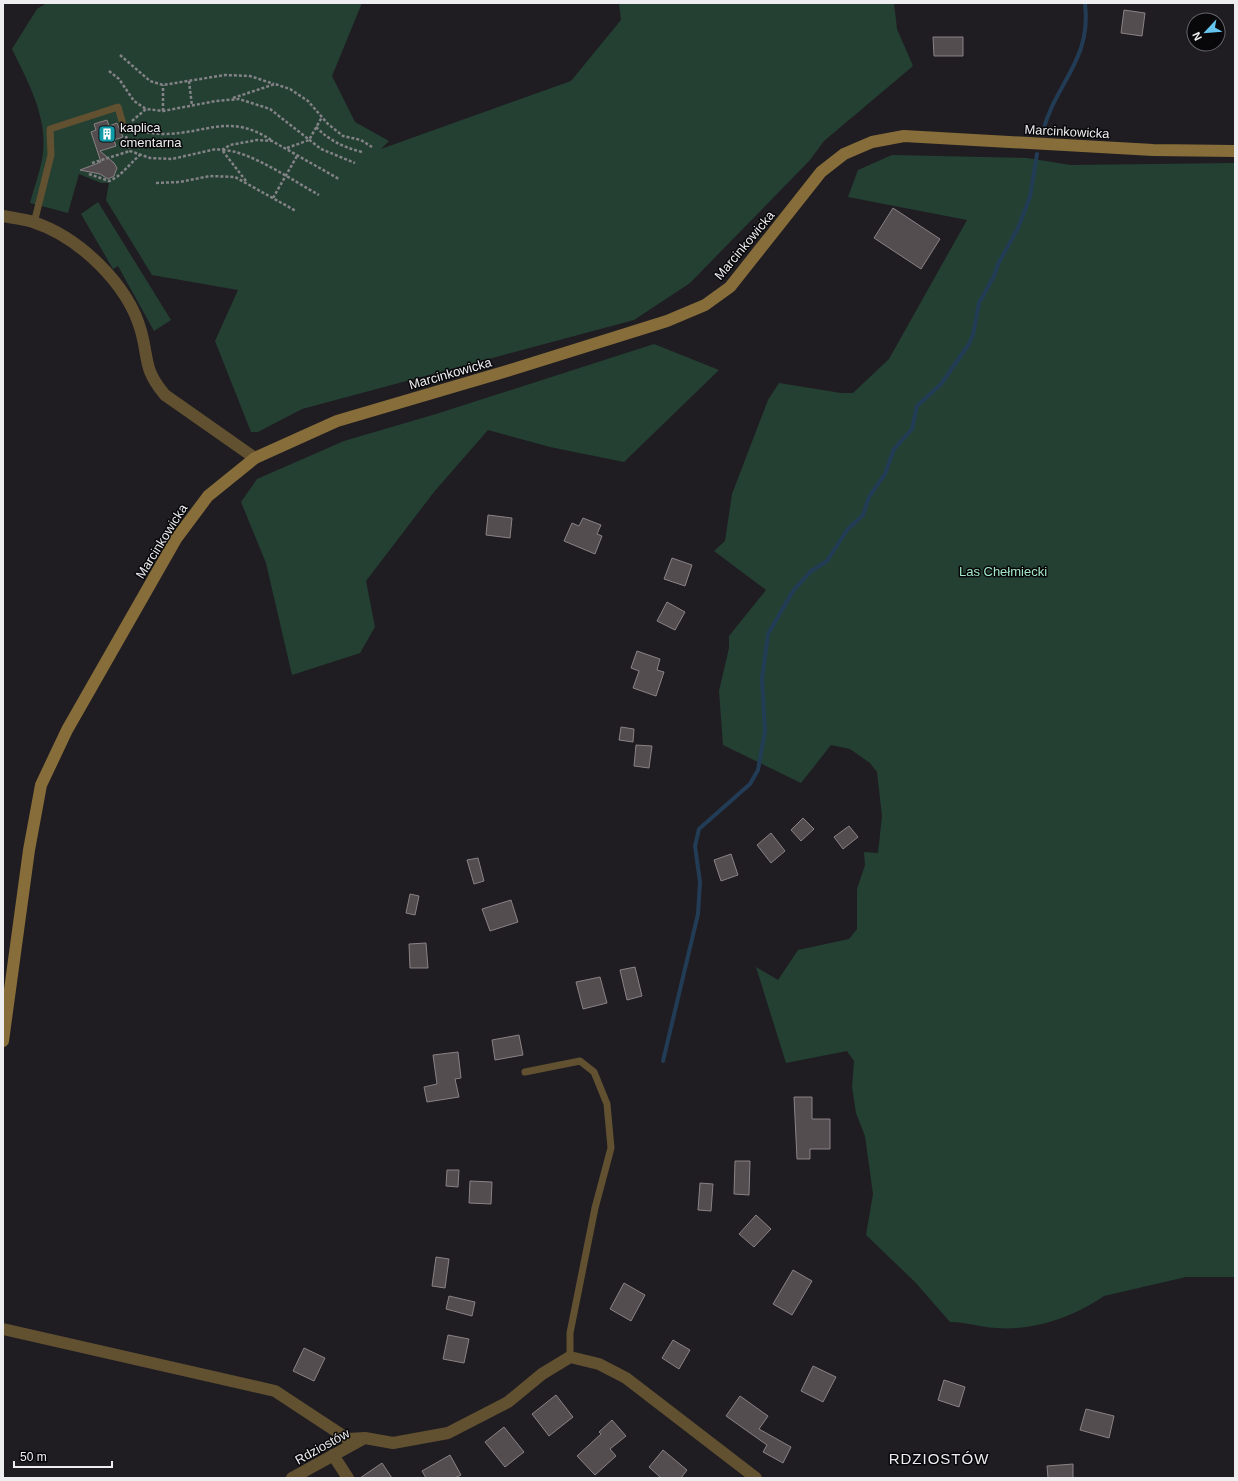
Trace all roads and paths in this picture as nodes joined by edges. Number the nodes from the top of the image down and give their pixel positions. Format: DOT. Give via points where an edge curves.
graph roads {
  1 [pos="120,55"];
  2 [pos="109,71"];
  3 [pos="189,81"];
  4 [pos="275,84"];
  5 [pos="163,85"];
  6 [pos="228,100"];
  7 [pos="192,106"];
  8 [pos="146,109"];
  9 [pos="163,111"];
  10 [pos="322,117"];
  11 [pos="316,127"];
  12 [pos="124,128"];
  13 [pos="309,140"];
  14 [pos="272,141"];
  15 [pos="372,147"];
  16 [pos="286,148"];
  17 [pos="222,150"];
  18 [pos="130,151"];
  19 [pos="1235,151"];
  20 [pos="362,152"];
  21 [pos="141,155"];
  22 [pos="297,156"];
  23 [pos="92,162"];
  24 [pos="355,163"];
  25 [pos="89,174"];
  26 [pos="285,177"];
  27 [pos="339,180"];
  28 [pos="247,182"];
  29 [pos="156,183"];
  30 [pos="319,195"];
  31 [pos="274,198"];
  32 [pos="296,211"];
  33 [pos="3,216"];
  34 [pos="34,222"];
  35 [pos="255,458"];
  36 [pos="3,1040"];
  37 [pos="525,1072"];
  38 [pos="3,1329"];
  39 [pos="570,1357"];
  40 [pos="365,1438"];
  41 [pos="333,1455"];
  42 [pos="292,1478"];
  43 [pos="348,1478"];
  44 [pos="756,1478"];
  1 -- 5 [label="path" via="144,77"];
  2 -- 8 [label="path" via="119,79 134,101"];
  3 -- 4 [label="path" via="225,75 250,76"];
  3 -- 5 [label="path"];
  3 -- 7 [label="path"];
  4 -- 6 [label="path"];
  4 -- 10 [label="path" via="290,89 308,101"];
  5 -- 9 [label="path"];
  6 -- 7 [label="path"];
  6 -- 13 [label="path" via="239,99 270,109"];
  7 -- 9 [label="path"];
  8 -- 9 [label="path"];
  8 -- 12 [label="path"];
  10 -- 11 [label="path"];
  10 -- 15 [label="path" via="343,136 361,140"];
  11 -- 13 [label="path"];
  11 -- 20 [label="path" via="328,138 346,148"];
  12 -- 14 [label="path" via="167,134 201,128 244,127"];
  12 -- 18 [label="path"];
  12 -- 34 [label="lane" via="118,107 50,129 51,155"];
  13 -- 16 [label="path"];
  13 -- 24 [label="path" via="321,149"];
  14 -- 16 [label="path"];
  14 -- 17 [label="path" via="257,140 230,145"];
  16 -- 22 [label="path"];
  17 -- 21 [label="path" via="172,159"];
  17 -- 26 [label="path" via="231,150 250,157"];
  17 -- 28 [label="path"];
  18 -- 21 [label="path"];
  18 -- 23 [label="path"];
  19 -- 35 [label="street, Marcinkowicka" via="1152,150 904,136 872,142 844,154 821,172 730,286 705,305 667,322 337,421"];
  21 -- 25 [label="path" via="129,164 119,177 109,181"];
  22 -- 26 [label="path"];
  22 -- 27 [label="path"];
  26 -- 30 [label="path"];
  26 -- 31 [label="path"];
  28 -- 29 [label="path" via="235,177 210,176 180,182"];
  28 -- 31 [label="path"];
  31 -- 32 [label="path"];
  33 -- 34 [label="street"];
  34 -- 35 [label="street" via="73,243 117,284 136,316 151,376 165,395"];
  35 -- 36 [label="street, Marcinkowicka" via="208,496 176,539 67,730 42,785 29,850"];
  37 -- 39 [label="lane" via="580,1061 594,1072 607,1104 611,1148 595,1208 571,1325"];
  38 -- 40 [label="street" via="274,1391 348,1439"];
  39 -- 40 [label="street" via="542,1374 508,1402 448,1433 393,1443"];
  39 -- 44 [label="street" via="599,1364 626,1378"];
  40 -- 41 [label="street, Rdziostów"];
  41 -- 42 [label="street, Rdziostów"];
  41 -- 43 [label="street"];
}
